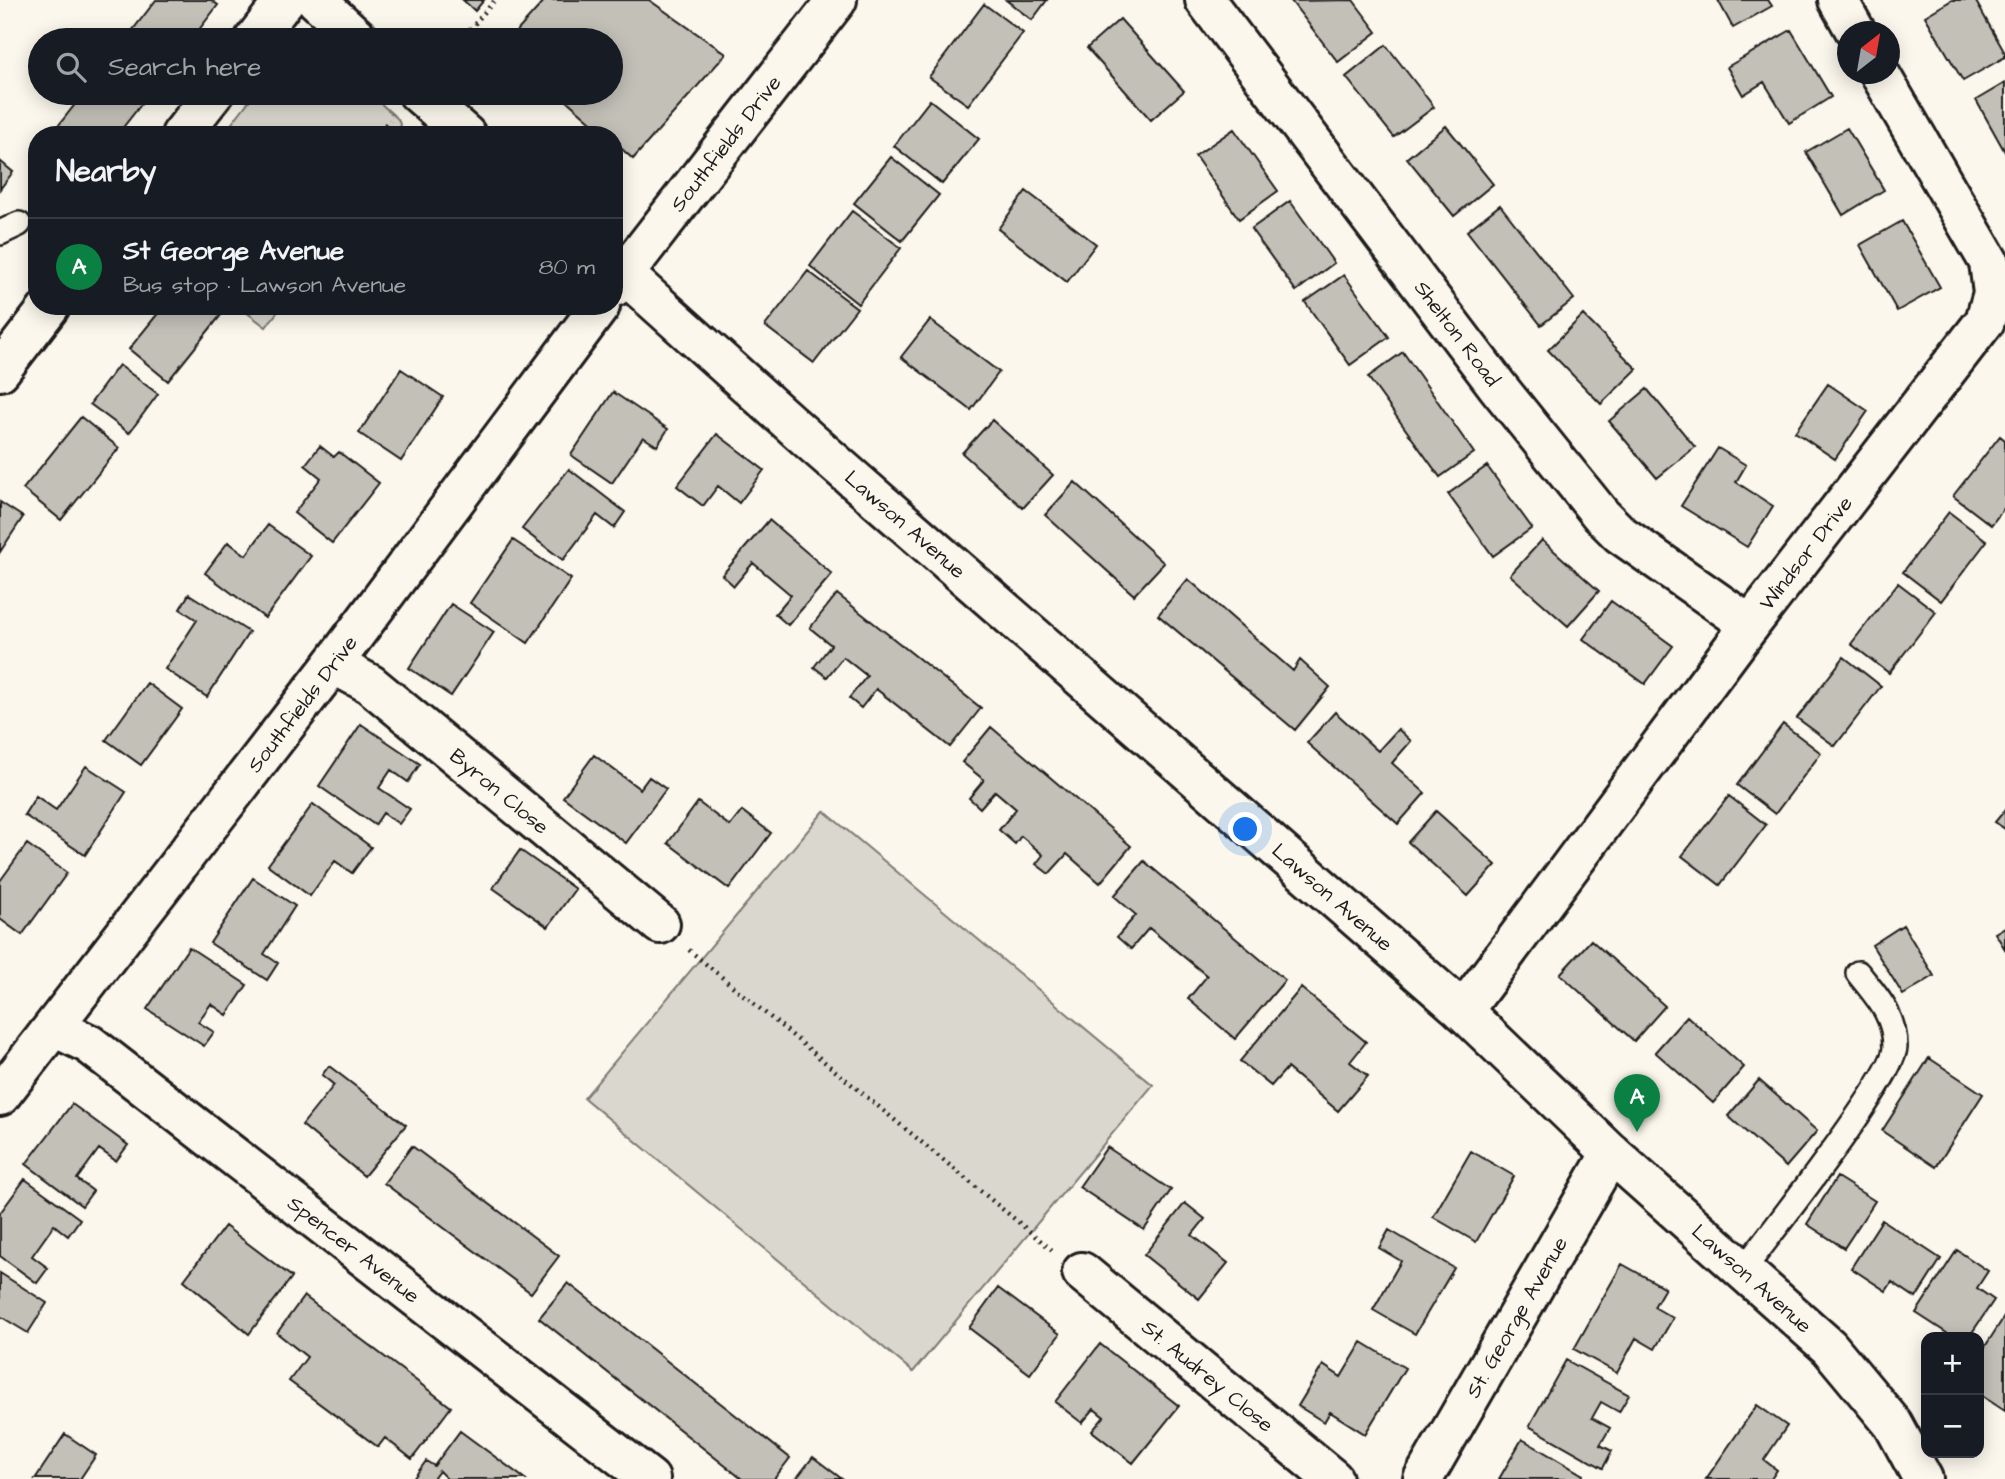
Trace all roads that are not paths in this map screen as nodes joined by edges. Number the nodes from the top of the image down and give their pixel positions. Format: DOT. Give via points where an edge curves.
graph roads {
  1 [pos="285,0"];
  2 [pos="316,0"];
  3 [pos="837,0"];
  4 [pos="1205,0"];
  5 [pos="1838,0"];
  6 [pos="1850,21"];
  7 [pos="263,28"];
  8 [pos="347,28"];
  9 [pos="1886,84"];
  10 [pos="205,105"];
  11 [pos="432,105"];
  12 [pos="188,126"];
  13 [pos="456,126"];
  14 [pos="623,269"];
  15 [pos="623,279"];
  16 [pos="43,315"];
  17 [pos="593,315"];
  18 [pos="1,367"];
  19 [pos="1750,625"];
  20 [pos="333,664"];
  21 [pos="660,925"];
  22 [pos="1858,973"];
  23 [pos="1463,1011"];
  24 [pos="54,1027"];
  25 [pos="0,1096"];
  26 [pos="1611,1153"];
  27 [pos="1743,1270"];
  28 [pos="1082,1272"];
  29 [pos="650,1479"];
  30 [pos="1333,1479"];
  31 [pos="1423,1479"];
  32 [pos="1923,1479"];
  1 -- 7 [label="street"];
  2 -- 8 [label="street"];
  3 -- 14 [label="street, Southfields Drive"];
  4 -- 19 [label="street, Shelton Road" via="1498,387 1601,514 1620,534"];
  5 -- 6 [label="street"];
  9 -- 19 [label="street, Windsor Drive" via="1989,262 1993,293 1985,321"];
  10 -- 12 [label="street"];
  11 -- 13 [label="street"];
  15 -- 23 [label="street, Lawson Avenue"];
  16 -- 18 [label="street"];
  17 -- 20 [label="street, Southfields Drive"];
  19 -- 23 [label="street, Windsor Drive"];
  20 -- 21 [label="street, Byron Close" via="370,684"];
  20 -- 24 [label="street, Southfields Drive"];
  22 -- 27 [label="lane" via="1890,1013 1896,1050 1877,1089"];
  23 -- 26 [label="street, Lawson Avenue"];
  24 -- 25 [label="street, Southfields Drive"];
  24 -- 29 [label="street, Spencer Avenue" via="89,1044"];
  26 -- 27 [label="street, Lawson Avenue"];
  26 -- 31 [label="street, St. George Avenue"];
  27 -- 32 [label="street, Lawson Avenue" via="1829,1347 1893,1424"];
  28 -- 30 [label="street, St. Audrey Close"];
}
